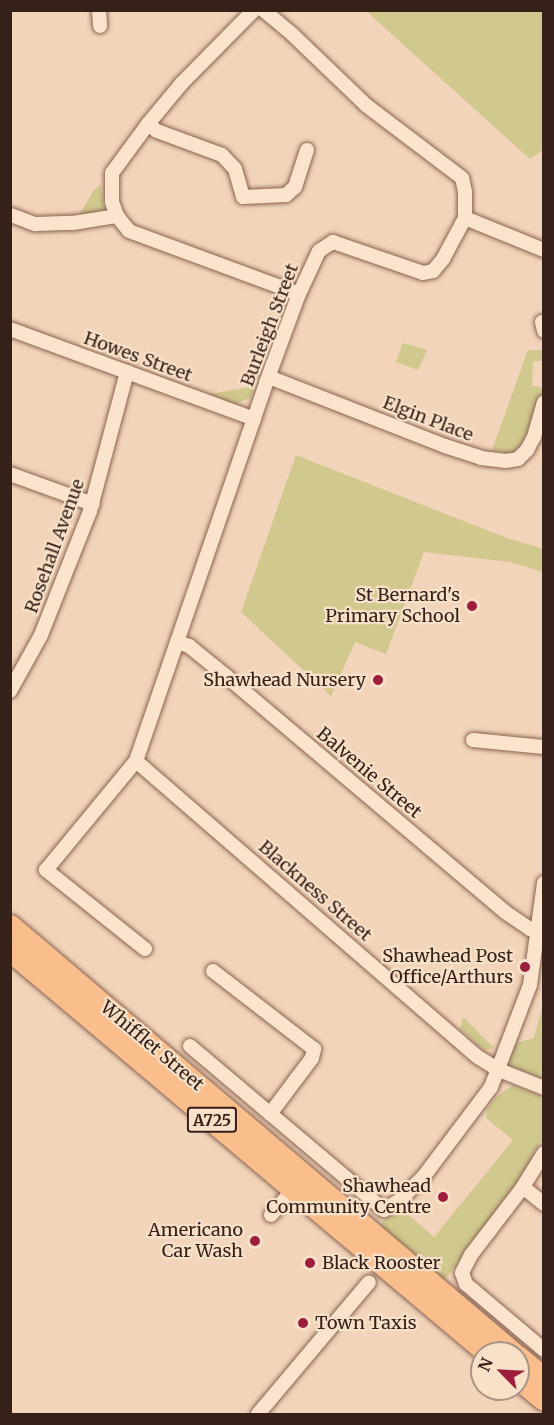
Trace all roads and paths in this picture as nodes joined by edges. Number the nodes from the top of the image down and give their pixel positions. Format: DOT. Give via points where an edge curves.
graph roads {
  1 [pos="99,10"];
  2 [pos="254,10"];
  3 [pos="263,10"];
  4 [pos="100,26"];
  5 [pos="148,124"];
  6 [pos="307,150"];
  7 [pos="11,215"];
  8 [pos="117,216"];
  9 [pos="465,218"];
  10 [pos="542,247"];
  11 [pos="299,294"];
  12 [pos="10,329"];
  13 [pos="127,372"];
  14 [pos="269,377"];
  15 [pos="543,402"];
  16 [pos="254,419"];
  17 [pos="10,474"];
  18 [pos="93,504"];
  19 [pos="177,642"];
  20 [pos="10,691"];
  21 [pos="473,740"];
  22 [pos="543,747"];
  23 [pos="136,761"];
  24 [pos="543,883"];
  25 [pos="10,925"];
  26 [pos="539,930"];
  27 [pos="145,949"];
  28 [pos="10,951"];
  29 [pos="213,971"];
  30 [pos="189,1046"];
  31 [pos="499,1070"];
  32 [pos="543,1088"];
  33 [pos="270,1114"];
  34 [pos="543,1153"];
  35 [pos="523,1187"];
  36 [pos="294,1189"];
  37 [pos="543,1204"];
  38 [pos="271,1215"];
  39 [pos="369,1282"];
  40 [pos="419,1283"];
  41 [pos="443,1304"];
  42 [pos="477,1341"];
  43 [pos="497,1341"];
  44 [pos="543,1350"];
  45 [pos="530,1367"];
  46 [pos="543,1378"];
  47 [pos="530,1389"];
  48 [pos="543,1400"];
  49 [pos="258,1414"];
  1 -- 4 [label="street"];
  2 -- 5 [label="street" via="182,83"];
  3 -- 9 [label="street, Burleigh Street" via="366,105 462,178"];
  5 -- 6 [label="street" via="222,155 235,169 243,197 286,195 295,187"];
  5 -- 8 [label="street" via="112,173 112,202"];
  7 -- 8 [label="street" via="35,224"];
  8 -- 11 [label="street" via="129,231"];
  9 -- 10 [label="street"];
  9 -- 11 [label="street, Burleigh Street" via="433,271 423,273 333,242 319,251"];
  11 -- 14 [label="street, Burleigh Street"];
  12 -- 13 [label="street, Howes Street"];
  13 -- 16 [label="street, Howes Street"];
  13 -- 18 [label="street, Rosehall Avenue"];
  14 -- 15 [label="street, Elgin Place" via="444,446 506,461 518,459 527,450"];
  14 -- 16 [label="street, Burleigh Street"];
  16 -- 19 [label="street, Burleigh Street"];
  17 -- 18 [label="street"];
  18 -- 20 [label="street, Rosehall Avenue" via="41,635"];
  19 -- 23 [label="street, Burleigh Street"];
  19 -- 26 [label="street, Balvenie Street" via="189,646 226,676 505,912 530,929"];
  21 -- 22 [label="street"];
  23 -- 27 [label="street, Burleigh Street" via="46,870"];
  23 -- 31 [label="street, Blackness Street" via="478,1057"];
  24 -- 26 [label="street"];
  25 -- 40 [label="main road, Whifflet Street / A725"];
  26 -- 31 [label="street" via="530,984"];
  28 -- 36 [label="main road, Whifflet Street / A725"];
  29 -- 33 [label="street" via="314,1049 312,1058"];
  30 -- 33 [label="street"];
  31 -- 32 [label="street, Blackness Street"];
  31 -- 33 [label="street" via="491,1088 424,1176 384,1210"];
  34 -- 35 [label="street"];
  35 -- 37 [label="street"];
  35 -- 44 [label="street" via="462,1273 466,1284"];
  36 -- 38 [label="street"];
  36 -- 40 [label="main road, Whifflet Street / A725"];
  39 -- 49 [label="street"];
  40 -- 41 [label="main road, Whifflet Street / A725"];
  41 -- 42 [label="main road, Whifflet Street / A725"];
  41 -- 43 [label="main road, Whifflet Street / A725"];
  45 -- 46 [label="main road"];
  47 -- 48 [label="main road"];
}
